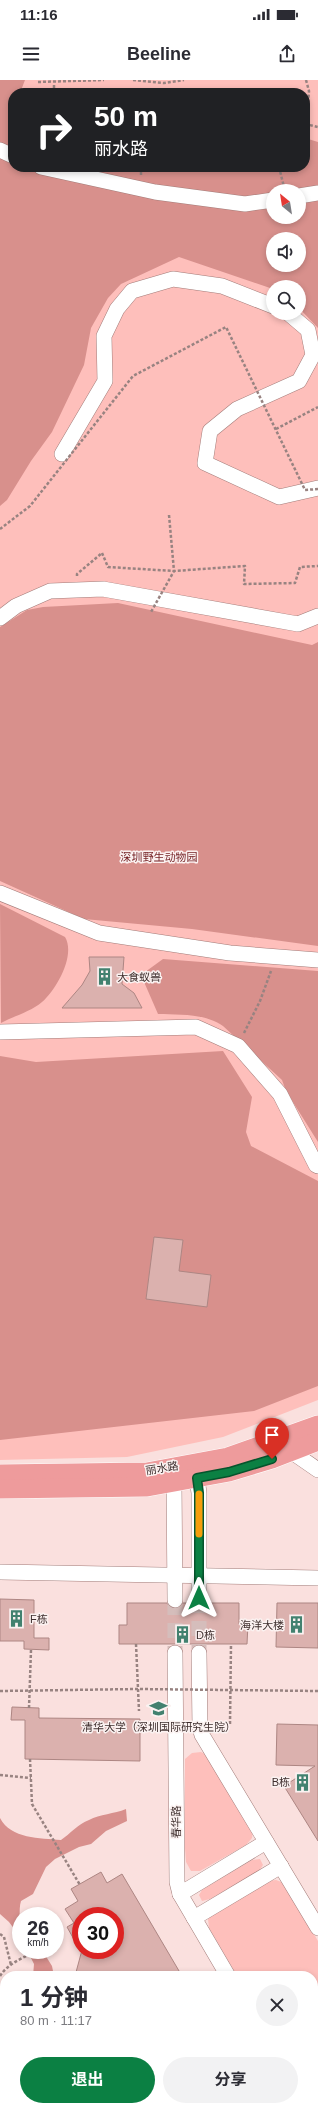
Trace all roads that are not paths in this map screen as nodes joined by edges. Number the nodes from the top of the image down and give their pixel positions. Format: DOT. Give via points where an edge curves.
graph roads {
  1 [pos="64,172"];
  2 [pos="318,193"];
  3 [pos="306,195"];
  4 [pos="266,201"];
  5 [pos="266,303"];
  6 [pos="296,320"];
  7 [pos="62,454"];
  8 [pos="318,489"];
  9 [pos="318,616"];
  10 [pos="0,618"];
  11 [pos="0,892"];
  12 [pos="318,960"];
  13 [pos="0,1032"];
  14 [pos="318,1166"];
  15 [pos="318,1425"];
  16 [pos="318,1442"];
  17 [pos="292,1452"];
  18 [pos="184,1465"];
  19 [pos="318,1470"];
  20 [pos="0,1474"];
  21 [pos="197,1478"];
  22 [pos="174,1482"];
  23 [pos="0,1489"];
  24 [pos="0,1572"];
  25 [pos="175,1575"];
  26 [pos="199,1575"];
  27 [pos="318,1578"];
  28 [pos="199,1598"];
  29 [pos="175,1600"];
  30 [pos="200,1653"];
  31 [pos="175,1654"];
  32 [pos="176,1728"];
  33 [pos="200,1728"];
  34 [pos="266,1842"];
  35 [pos="281,1866"];
  36 [pos="180,1894"];
  37 [pos="194,1918"];
  38 [pos="318,1928"];
  39 [pos="225,1971"];
  1 -- 4 [label="street" via="155,192 245,204"];
  2 -- 3 [label="street"];
  5 -- 7 [label="street" via="222,286 173,279 132,291 117,309 104,336 105,381"];
  6 -- 8 [label="street" via="308,330 313,355 299,381 237,409 210,431 205,463 279,497"];
  9 -- 10 [label="street" via="298,624 103,589 50,591 16,606"];
  11 -- 12 [label="street" via="99,933 230,953"];
  13 -- 14 [label="street" via="196,1027 238,1046 280,1094"];
  15 -- 18 [label="main road, 丽水路" via="228,1457"];
  16 -- 17 [label="main road, 丽水路"];
  17 -- 19 [label="street"];
  17 -- 21 [label="main road, 丽水路" via="229,1472"];
  18 -- 20 [label="main road, 丽水路" via="147,1472"];
  18 -- 21 [label="street"];
  18 -- 22 [label="street"];
  21 -- 22 [label="main road, 丽水路"];
  21 -- 26 [label="street"];
  22 -- 23 [label="main road, 丽水路" via="147,1487"];
  22 -- 25 [label="street"];
  24 -- 25 [label="street"];
  25 -- 26 [label="street"];
  25 -- 29 [label="street"];
  26 -- 27 [label="street"];
  26 -- 28 [label="street"];
  30 -- 33 [label="street"];
  31 -- 32 [label="street, 春华路"];
  32 -- 33 [label="street"];
  32 -- 36 [label="street, 春华路" via="176,1874"];
  33 -- 34 [label="street" via="208,1746"];
  34 -- 35 [label="street"];
  34 -- 36 [label="street"];
  35 -- 37 [label="street"];
  35 -- 38 [label="street"];
  36 -- 37 [label="street, 春华路"];
  37 -- 39 [label="street, 春华路"];
}
